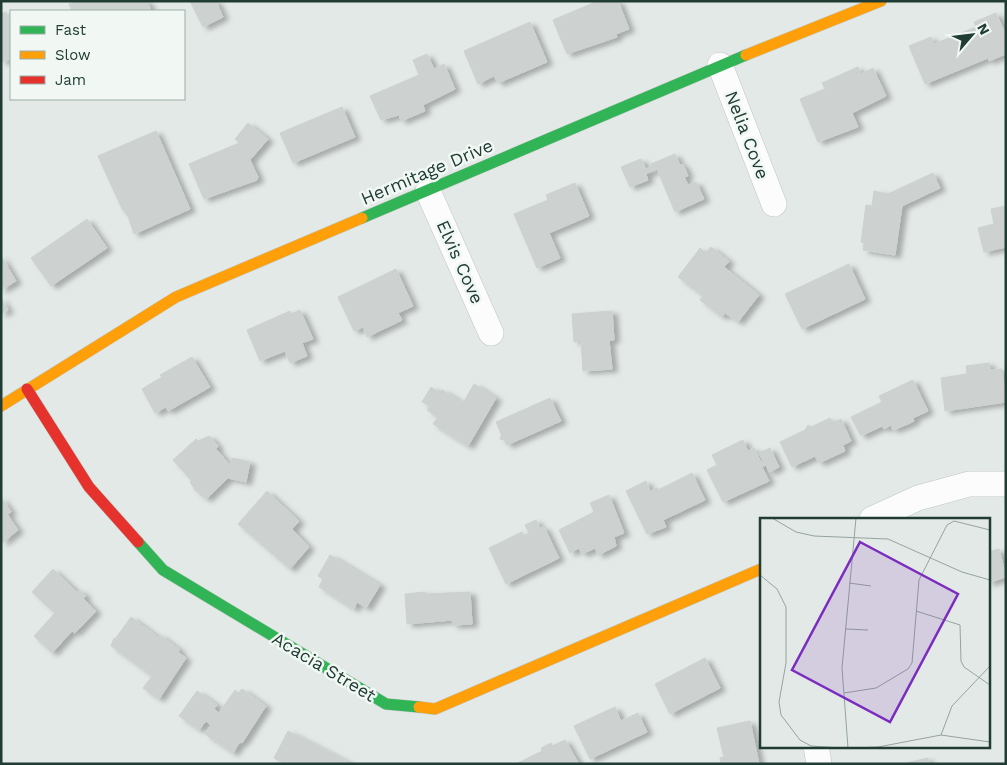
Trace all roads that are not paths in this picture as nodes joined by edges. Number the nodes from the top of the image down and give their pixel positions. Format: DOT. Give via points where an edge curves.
graph roads {
  1 [pos="882,1"];
  2 [pos="720,65"];
  3 [pos="428,191"];
  4 [pos="774,204"];
  5 [pos="491,333"];
  6 [pos="27,389"];
  7 [pos="1,406"];
  8 [pos="1006,484"];
  9 [pos="874,518"];
  10 [pos="760,569"];
  11 [pos="816,748"];
  12 [pos="819,764"];
  1 -- 2 [label="street, Hermitage Drive"];
  2 -- 3 [label="street, Hermitage Drive"];
  2 -- 4 [label="street, Nelia Cove"];
  3 -- 5 [label="street, Elvis Cove"];
  3 -- 6 [label="street, Hermitage Drive" via="176,297"];
  6 -- 7 [label="street, Hermitage Drive"];
  6 -- 10 [label="street, Acacia Street" via="88,487 162,570 386,704 435,709"];
  8 -- 9 [label="street" via="969,484 927,495"];
  11 -- 12 [label="street"];
}
